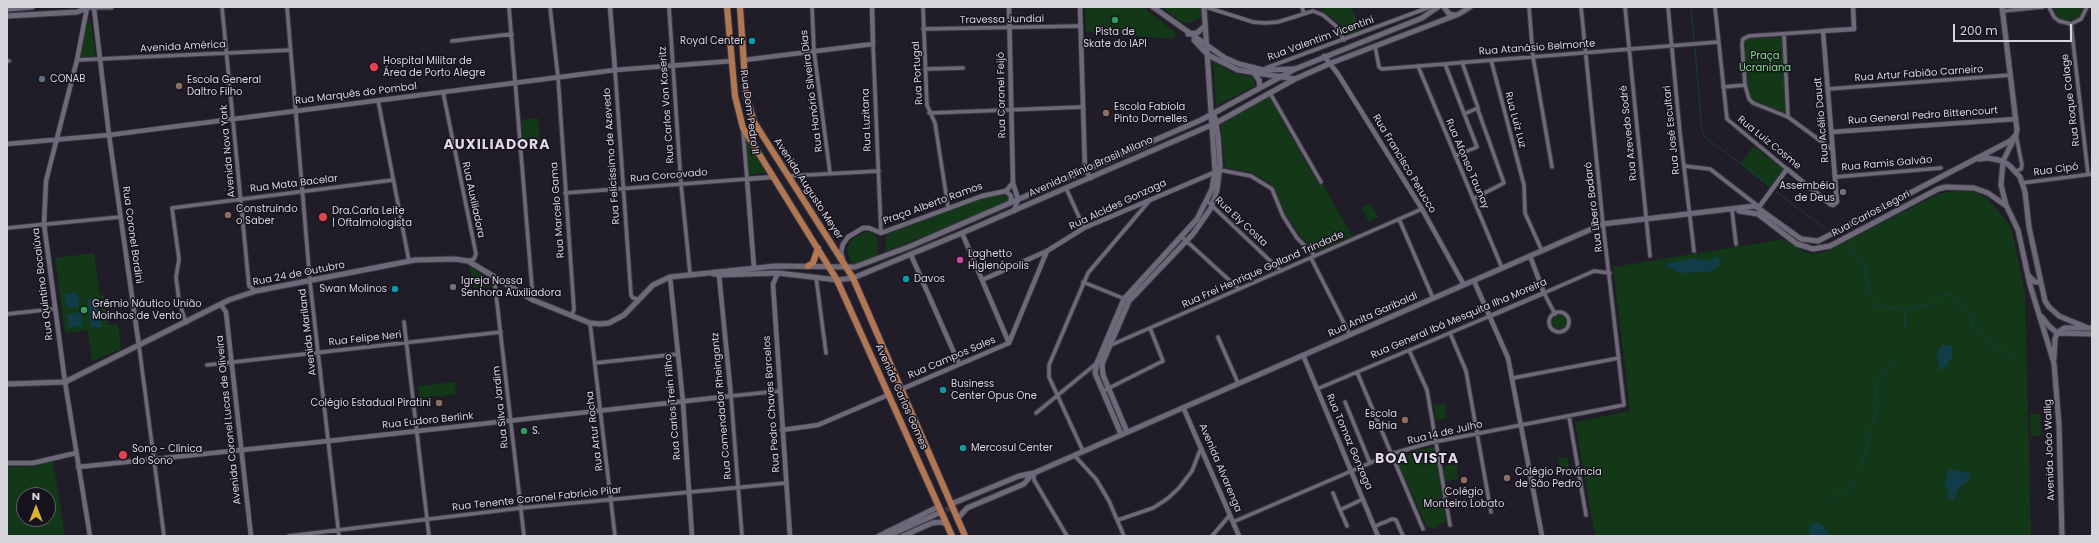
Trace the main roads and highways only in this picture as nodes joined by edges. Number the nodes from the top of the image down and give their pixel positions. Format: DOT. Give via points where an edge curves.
graph roads {
  1 [pos="32,7"];
  2 [pos="86,7"];
  3 [pos="94,7"];
  4 [pos="111,7"];
  5 [pos="727,7"];
  6 [pos="740,7"];
  7 [pos="1153,7"];
  8 [pos="1205,7"];
  9 [pos="1438,7"];
  10 [pos="1444,7"];
  11 [pos="1470,7"];
  12 [pos="7,9"];
  13 [pos="1463,9"];
  14 [pos="2003,9"];
  15 [pos="1454,15"];
  16 [pos="7,16"];
  17 [pos="1206,26"];
  18 [pos="1188,34"];
  19 [pos="1207,47"];
  20 [pos="1208,55"];
  21 [pos="1295,69"];
  22 [pos="1254,73"];
  23 [pos="1281,77"];
  24 [pos="1295,79"];
  25 [pos="1260,88"];
  26 [pos="1213,114"];
  27 [pos="754,122"];
  28 [pos="1213,124"];
  29 [pos="2016,135"];
  30 [pos="1977,159"];
  31 [pos="2003,161"];
  32 [pos="1218,171"];
  33 [pos="2016,171"];
  34 [pos="2001,173"];
  35 [pos="2006,205"];
  36 [pos="1750,209"];
  37 [pos="1831,236"];
  38 [pos="1184,239"];
  39 [pos="1830,246"];
  40 [pos="818,248"];
  41 [pos="468,261"];
  42 [pos="845,264"];
  43 [pos="808,266"];
  44 [pos="830,267"];
  45 [pos="704,272"];
  46 [pos="2028,275"];
  47 [pos="853,278"];
  48 [pos="837,280"];
  49 [pos="2040,282"];
  50 [pos="1127,300"];
  51 [pos="2040,314"];
  52 [pos="2090,328"];
  53 [pos="2057,333"];
  54 [pos="2092,334"];
  55 [pos="2054,363"];
  56 [pos="7,384"];
  57 [pos="1105,390"];
  58 [pos="1127,432"];
  59 [pos="1122,434"];
  60 [pos="1033,474"];
  61 [pos="953,505"];
  62 [pos="939,510"];
  63 [pos="957,519"];
  64 [pos="946,524"];
  65 [pos="880,536"];
  66 [pos="888,536"];
  67 [pos="903,536"];
  68 [pos="952,536"];
  69 [pos="965,536"];
  70 [pos="2062,536"];
  1 -- 12 [label="main road"];
  2 -- 3 [label="main road"];
  2 -- 16 [label="main road" via="77,12"];
  3 -- 4 [label="main road"];
  5 -- 40 [label="main road, Rua Dom Pedro II" via="735,96 743,128"];
  6 -- 27 [label="main road, Rua Dom Pedro II" via="746,94"];
  7 -- 18 [label="main road"];
  8 -- 17 [label="main road"];
  9 -- 21 [label="main road, Avenida Plínio Brasil Milano" via="1422,18"];
  10 -- 15 [label="main road" via="1449,14"];
  11 -- 13 [label="main road, Avenida Plínio Brasil Milano"];
  13 -- 15 [label="main road, Avenida Plínio Brasil Milano"];
  14 -- 29 [label="main road, Avenida João Wallig"];
  15 -- 24 [label="main road, Avenida Plínio Brasil Milano"];
  17 -- 18 [label="main road" via="1197,33"];
  17 -- 19 [label="main road"];
  18 -- 19 [label="main road"];
  18 -- 20 [label="main road"];
  19 -- 20 [label="main road"];
  19 -- 21 [label="main road" via="1239,64 1263,70"];
  20 -- 22 [label="main road" via="1238,70"];
  20 -- 26 [label="main road"];
  21 -- 23 [label="main road, Avenida Plínio Brasil Milano"];
  22 -- 23 [label="main road"];
  22 -- 25 [label="main road" via="1259,80"];
  23 -- 24 [label="main road"];
  23 -- 25 [label="main road, Avenida Plínio Brasil Milano"];
  24 -- 28 [label="main road, Avenida Plínio Brasil Milano"];
  25 -- 26 [label="main road, Avenida Plínio Brasil Milano"];
  26 -- 28 [label="main road"];
  26 -- 42 [label="main road, Avenida Plínio Brasil Milano" via="878,260 855,267"];
  27 -- 42 [label="main road, Avenida Augusto Meyer"];
  28 -- 32 [label="main road" via="1220,148"];
  28 -- 47 [label="main road, Avenida Plínio Brasil Milano"];
  29 -- 30 [label="main road, Rua Carlos Legori"];
  29 -- 31 [label="main road, Avenida João Wallig"];
  30 -- 31 [label="main road, Rua Carlos Legori"];
  30 -- 37 [label="main road, Rua Carlos Legori"];
  31 -- 33 [label="main road"];
  31 -- 34 [label="main road, Avenida João Wallig"];
  32 -- 38 [label="main road" via="1207,201"];
  32 -- 38 [label="main road" via="1212,204 1203,221"];
  33 -- 34 [label="main road" via="2006,170"];
  33 -- 49 [label="main road" via="2022,183"];
  34 -- 35 [label="main road, Avenida João Wallig"];
  35 -- 39 [label="main road, Rua Carlos Legori" via="1988,193 1974,188 1946,187"];
  35 -- 46 [label="main road, Avenida João Wallig" via="2018,230"];
  36 -- 37 [label="main road, Rua Carlos Legori" via="1759,207 1801,239 1813,242"];
  36 -- 39 [label="main road, Rua Carlos Legori" via="1805,248 1813,250"];
  36 -- 58 [label="main road, Rua Anita Garibaldi" via="1603,224"];
  37 -- 39 [label="main road" via="1833,241"];
  38 -- 50 [label="main road"];
  40 -- 43 [label="main road" via="813,263"];
  40 -- 44 [label="main road"];
  41 -- 45 [label="main road, Avenida Plínio Brasil Milano" via="533,300 590,323 600,324 615,321 624,315 653,285 670,277"];
  41 -- 56 [label="main road, Rua 24 de Outubro" via="408,261 256,291 221,305 65,382"];
  42 -- 44 [label="main road, Avenida Plínio Brasil Milano"];
  42 -- 47 [label="main road, Avenida Carlos Gomes"];
  43 -- 44 [label="main road, Avenida Plínio Brasil Milano"];
  43 -- 45 [label="main road, Avenida Plínio Brasil Milano"];
  44 -- 48 [label="main road, Avenida Carlos Gomes"];
  45 -- 48 [label="main road, Avenida Plínio Brasil Milano" via="719,275 778,273"];
  46 -- 49 [label="main road" via="2035,282"];
  46 -- 51 [label="main road, Avenida João Wallig"];
  47 -- 48 [label="main road, Avenida Plínio Brasil Milano"];
  47 -- 61 [label="main road, Avenida Carlos Gomes"];
  48 -- 62 [label="main road, Avenida Carlos Gomes"];
  49 -- 52 [label="main road" via="2048,307 2059,316"];
  50 -- 57 [label="main road" via="1102,369"];
  50 -- 57 [label="main road" via="1097,363 1096,373"];
  51 -- 53 [label="main road, Avenida João Wallig"];
  51 -- 55 [label="main road, Avenida João Wallig"];
  52 -- 53 [label="main road" via="2064,328"];
  53 -- 54 [label="main road"];
  53 -- 55 [label="main road, Avenida João Wallig"];
  55 -- 70 [label="main road, Avenida João Wallig" via="2059,425"];
  57 -- 58 [label="main road"];
  57 -- 59 [label="main road"];
  58 -- 59 [label="main road, Rua Anita Garibaldi"];
  59 -- 60 [label="main road, Rua Anita Garibaldi"];
  60 -- 61 [label="main road, Rua Anita Garibaldi" via="1019,476"];
  60 -- 63 [label="main road, Rua Anita Garibaldi" via="1024,484 967,508"];
  61 -- 63 [label="main road, Avenida Carlos Gomes"];
  62 -- 64 [label="main road, Avenida Carlos Gomes"];
  62 -- 65 [label="main road"];
  62 -- 66 [label="main road"];
  63 -- 69 [label="main road, Avenida Carlos Gomes"];
  64 -- 67 [label="main road" via="932,523"];
  64 -- 68 [label="main road, Avenida Carlos Gomes"];
}
